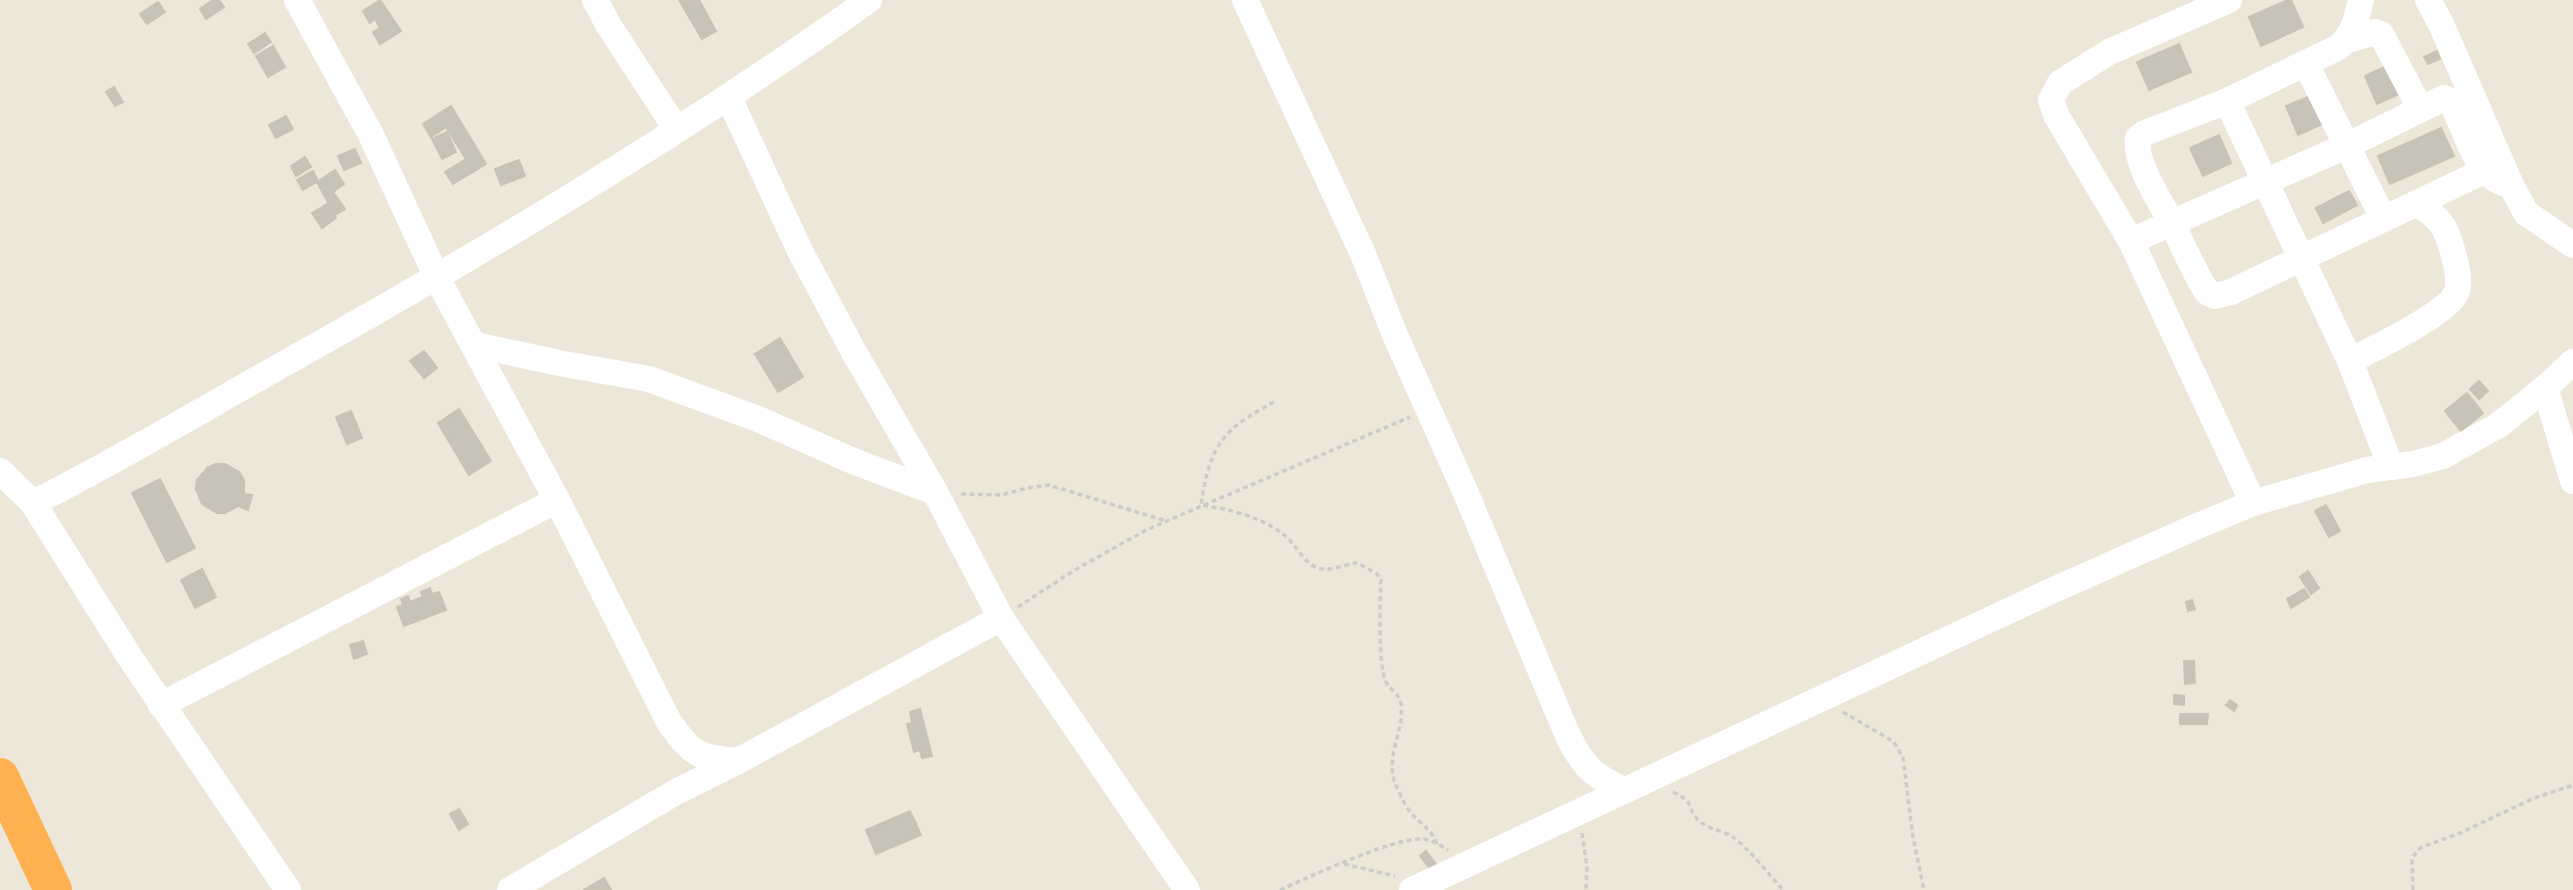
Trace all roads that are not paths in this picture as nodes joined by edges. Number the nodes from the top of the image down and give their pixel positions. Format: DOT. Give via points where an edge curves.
graph roads {
  1 [pos="297,0"];
  2 [pos="595,0"];
  3 [pos="869,0"];
  4 [pos="1245,0"];
  5 [pos="2229,0"];
  6 [pos="2361,0"];
  7 [pos="2428,0"];
  8 [pos="2347,40"];
  9 [pos="2306,64"];
  10 [pos="729,99"];
  11 [pos="2227,101"];
  12 [pos="2420,108"];
  13 [pos="677,130"];
  14 [pos="2346,146"];
  15 [pos="2484,171"];
  16 [pos="2264,180"];
  17 [pos="2511,186"];
  18 [pos="2417,203"];
  19 [pos="2383,218"];
  20 [pos="2171,222"];
  21 [pos="2131,241"];
  22 [pos="2573,245"];
  23 [pos="2301,259"];
  24 [pos="437,278"];
  25 [pos="475,345"];
  26 [pos="2350,361"];
  27 [pos="2573,362"];
  28 [pos="2545,388"];
  29 [pos="2391,467"];
  30 [pos="0,471"];
  31 [pos="2573,481"];
  32 [pos="935,492"];
  33 [pos="557,500"];
  34 [pos="33,503"];
  35 [pos="2253,503"];
  36 [pos="1001,618"];
  37 [pos="161,705"];
  38 [pos="689,749"];
  39 [pos="738,761"];
  40 [pos="1581,761"];
  41 [pos="0,777"];
  42 [pos="1632,785"];
  43 [pos="674,793"];
  44 [pos="1580,810"];
  45 [pos="1420,886"];
  46 [pos="53,890"];
  47 [pos="288,890"];
  48 [pos="510,890"];
  49 [pos="1187,890"];
  1 -- 24 [label="street" via="371,135"];
  2 -- 13 [label="street"];
  3 -- 10 [label="street"];
  4 -- 40 [label="street" via="1363,254"];
  5 -- 21 [label="street" via="2109,52 2060,83 2050,100"];
  6 -- 8 [label="street"];
  7 -- 17 [label="street"];
  8 -- 9 [label="street"];
  8 -- 12 [label="street" via="2381,34"];
  9 -- 11 [label="street"];
  9 -- 14 [label="street"];
  10 -- 13 [label="street"];
  10 -- 32 [label="street" via="800,251"];
  11 -- 16 [label="street"];
  11 -- 20 [label="street" via="2138,138 2142,163"];
  12 -- 14 [label="street"];
  12 -- 15 [label="street" via="2444,98 2451,101"];
  13 -- 24 [label="street"];
  14 -- 16 [label="street"];
  14 -- 19 [label="street"];
  15 -- 17 [label="street" via="2500,184"];
  15 -- 18 [label="street"];
  16 -- 20 [label="street"];
  16 -- 23 [label="street"];
  17 -- 22 [label="street" via="2526,213"];
  18 -- 19 [label="street"];
  18 -- 26 [label="street" via="2435,215 2448,232 2456,263 2456,291 2443,310"];
  19 -- 23 [label="street"];
  20 -- 21 [label="street"];
  20 -- 23 [label="street" via="2195,273 2215,296"];
  21 -- 35 [label="street"];
  23 -- 26 [label="street"];
  24 -- 25 [label="street"];
  24 -- 34 [label="street"];
  25 -- 32 [label="street" via="649,379"];
  25 -- 33 [label="street"];
  26 -- 29 [label="street"];
  27 -- 28 [label="street"];
  28 -- 29 [label="street" via="2464,446 2443,456"];
  28 -- 31 [label="street"];
  29 -- 35 [label="street"];
  30 -- 34 [label="street"];
  32 -- 36 [label="street"];
  33 -- 37 [label="street"];
  33 -- 38 [label="street" via="669,722"];
  34 -- 37 [label="street"];
  35 -- 42 [label="street"];
  36 -- 39 [label="street"];
  36 -- 49 [label="street"];
  37 -- 47 [label="street"];
  38 -- 39 [label="street" via="710,759"];
  38 -- 43 [label="street"];
  39 -- 43 [label="street"];
  40 -- 42 [label="street" via="1599,778"];
  40 -- 44 [label="street"];
  41 -- 46 [label="highway"];
  42 -- 44 [label="street"];
  43 -- 48 [label="street"];
  44 -- 45 [label="street"];
}
